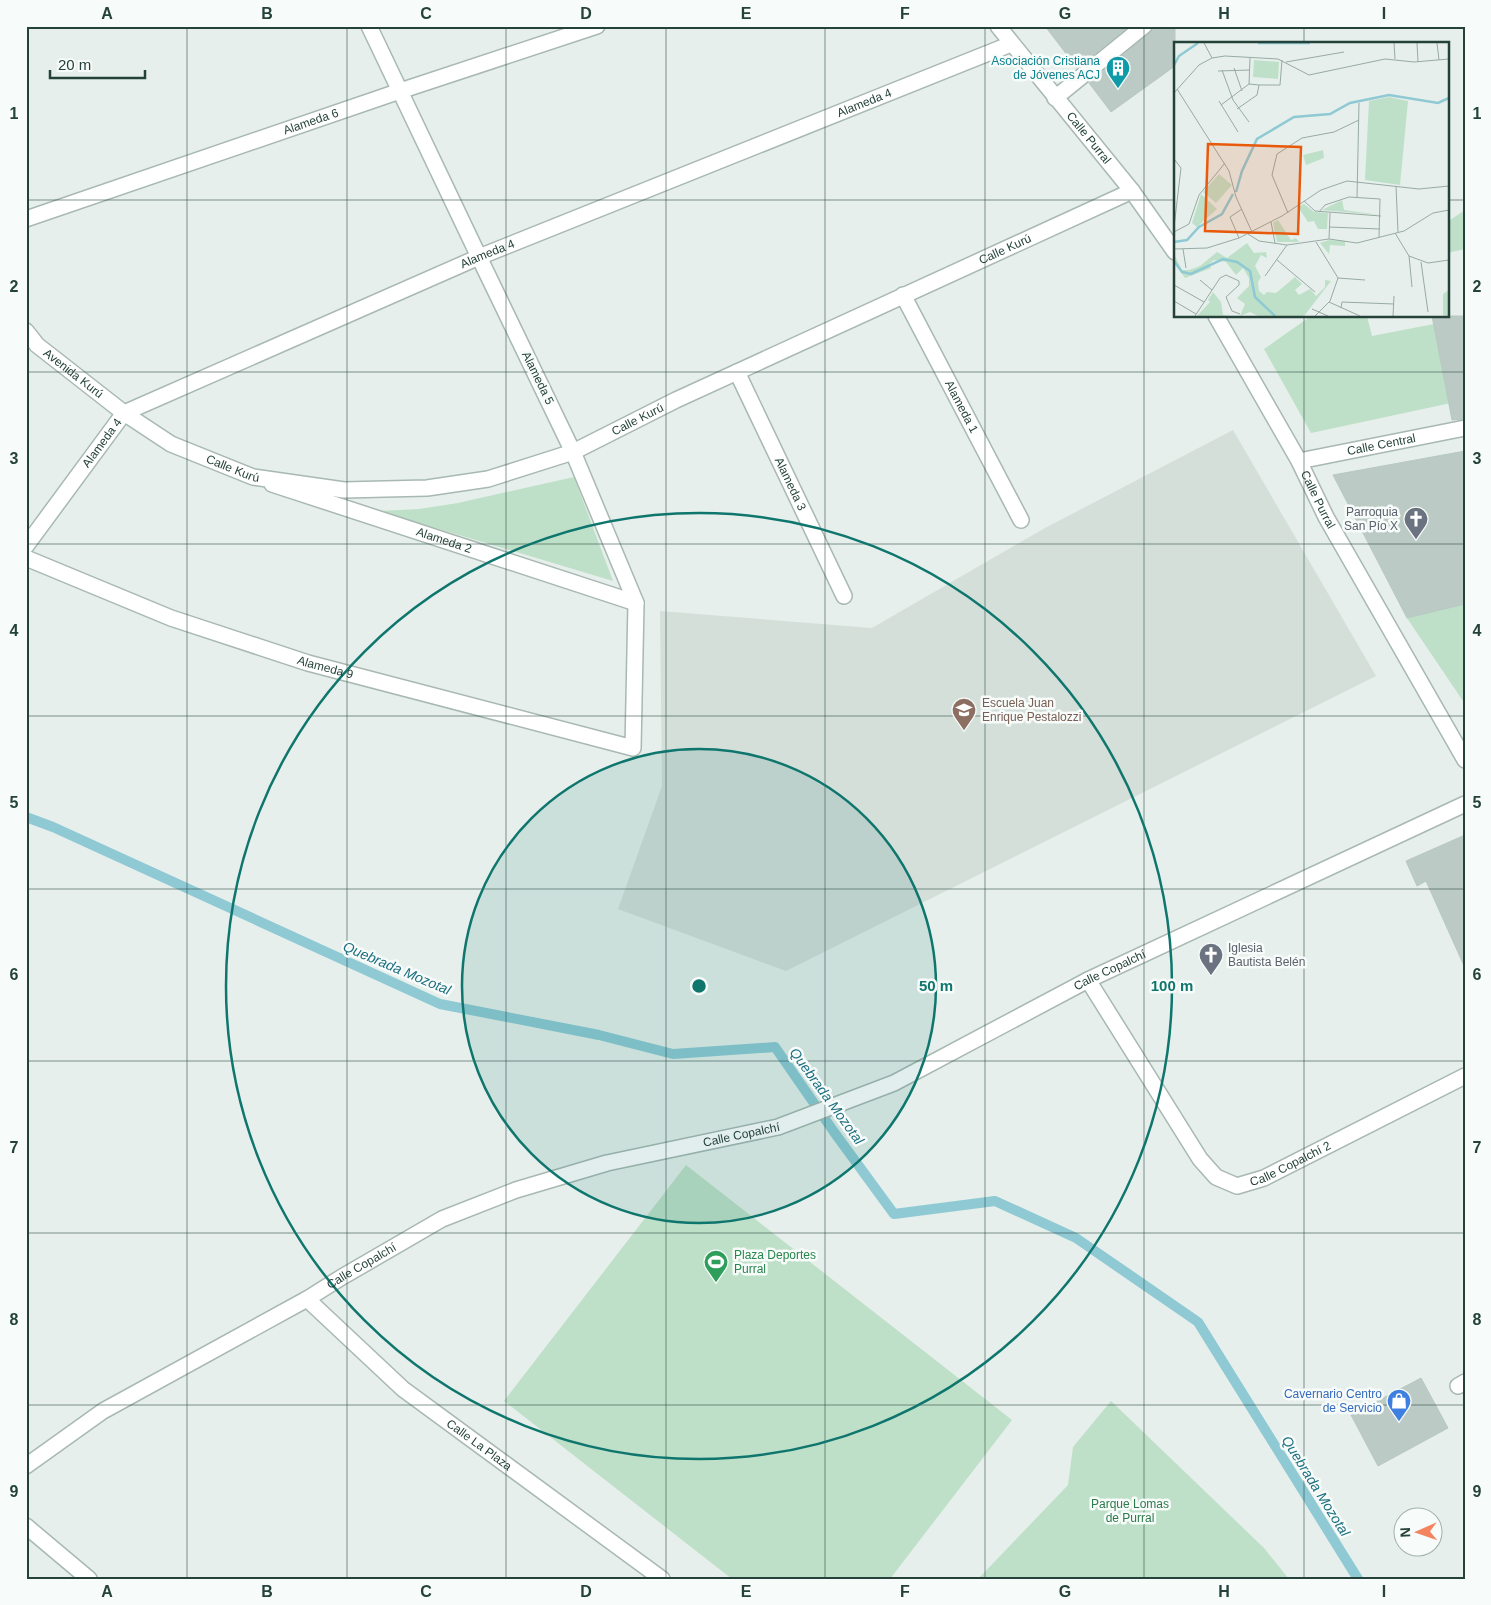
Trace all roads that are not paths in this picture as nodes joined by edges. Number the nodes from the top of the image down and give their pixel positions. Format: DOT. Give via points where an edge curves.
graph roads {
  1 [pos="369,26"];
  2 [pos="597,26"];
  3 [pos="998,26"];
  4 [pos="1144,26"];
  5 [pos="1011,44"];
  6 [pos="400,91"];
  7 [pos="1056,98"];
  8 [pos="1132,191"];
  9 [pos="26,219"];
  10 [pos="1174,251"];
  11 [pos="478,257"];
  12 [pos="903,295"];
  13 [pos="1217,318"];
  14 [pos="26,331"];
  15 [pos="737,372"];
  16 [pos="124,413"];
  17 [pos="1465,428"];
  18 [pos="573,452"];
  19 [pos="1299,461"];
  20 [pos="253,477"];
  21 [pos="1021,520"];
  22 [pos="26,546"];
  23 [pos="26,558"];
  24 [pos="844,596"];
  25 [pos="636,603"];
  26 [pos="633,748"];
  27 [pos="1465,760"];
  28 [pos="1465,804"];
  29 [pos="1088,980"];
  30 [pos="1465,1076"];
  31 [pos="308,1299"];
  32 [pos="26,1466"];
  33 [pos="26,1526"];
  34 [pos="89,1579"];
  35 [pos="662,1579"];
  1 -- 6 [label="street, Alameda 5"];
  2 -- 6 [label="street, Alameda 6"];
  3 -- 5 [label="street, Calle Purral"];
  4 -- 7 [label="street"];
  5 -- 7 [label="street, Calle Purral"];
  5 -- 11 [label="street, Alameda 4"];
  6 -- 9 [label="street, Alameda 6"];
  6 -- 11 [label="street, Alameda 5"];
  7 -- 8 [label="street, Calle Purral"];
  8 -- 10 [label="street, Calle Purral"];
  8 -- 12 [label="street, Calle Kurú"];
  11 -- 16 [label="street, Alameda 4"];
  11 -- 18 [label="street, Alameda 5"];
  12 -- 15 [label="street, Calle Kurú"];
  12 -- 21 [label="street, Alameda 1"];
  13 -- 19 [label="street, Calle Purral"];
  14 -- 16 [label="street, Avenida Kurú" via="37,345"];
  15 -- 18 [label="street, Calle Kurú"];
  15 -- 24 [label="street, Alameda 3"];
  16 -- 20 [label="street, Calle Kurú" via="171,444"];
  16 -- 22 [label="street, Alameda 4"];
  17 -- 19 [label="street, Calle Central"];
  18 -- 20 [label="street, Calle Kurú" via="488,480 427,488 344,490"];
  18 -- 25 [label="street, Alameda 5"];
  19 -- 27 [label="street, Calle Purral" via="1326,517"];
  20 -- 25 [label="street, Alameda 2"];
  23 -- 26 [label="street, Alameda 9" via="171,618 308,663"];
  25 -- 26 [label="street, Alameda 5"];
  28 -- 29 [label="street, Calle Copalchí"];
  29 -- 30 [label="street, Calle Copalchí 2" via="1200,1159 1216,1178 1238,1186 1264,1178"];
  29 -- 31 [label="street, Calle Copalchí" via="894,1083 778,1127 606,1163 516,1190 442,1218"];
  31 -- 32 [label="street, Calle Copalchí" via="103,1411"];
  31 -- 35 [label="street, Calle La Plaza" via="403,1389"];
  33 -- 34 [label="street"];
}
